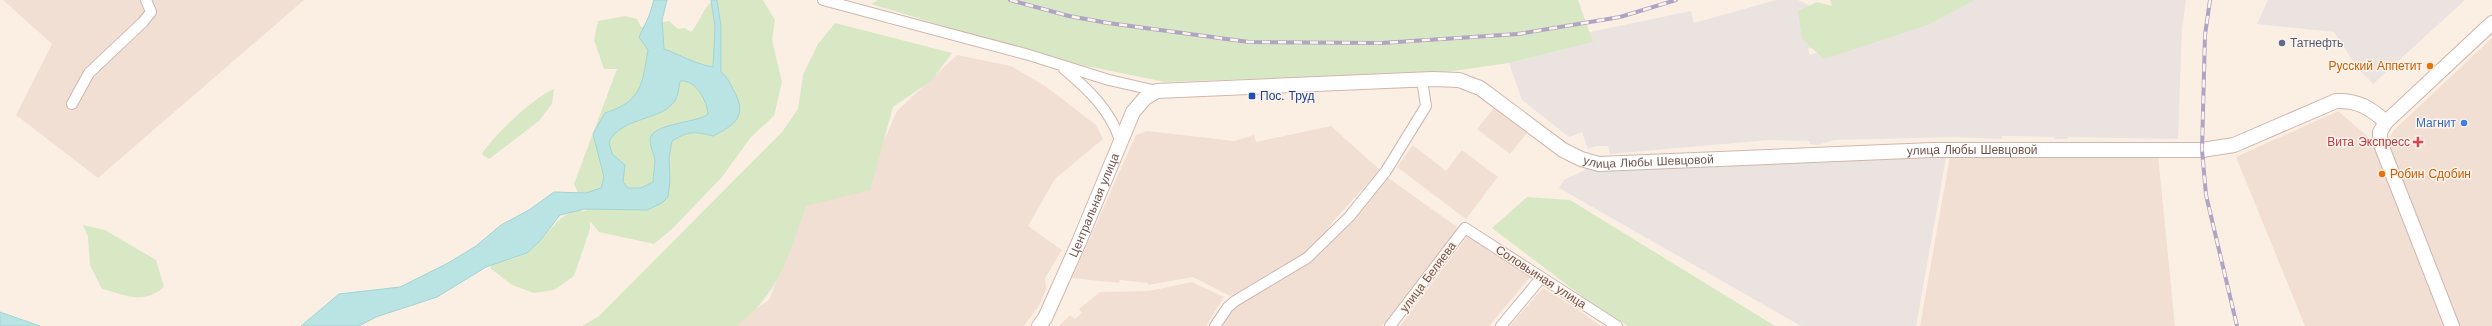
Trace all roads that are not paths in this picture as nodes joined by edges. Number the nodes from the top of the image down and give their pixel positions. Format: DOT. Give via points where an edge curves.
graph roads {
  1 [pos="146,0"];
  2 [pos="823,0"];
  3 [pos="2492,22"];
  4 [pos="1062,67"];
  5 [pos="1422,80"];
  6 [pos="1157,91"];
  7 [pos="72,104"];
  8 [pos="2386,122"];
  9 [pos="1120,140"];
  10 [pos="1465,228"];
  11 [pos="1541,278"];
  12 [pos="1039,326"];
  13 [pos="1215,326"];
  14 [pos="1390,326"];
  15 [pos="1501,326"];
  16 [pos="1616,326"];
  17 [pos="2452,326"];
  1 -- 7 [label="street" via="151,12 89,73"];
  2 -- 4 [label="street"];
  3 -- 8 [label="street"];
  4 -- 6 [label="street"];
  4 -- 9 [label="street" via="1088,90 1109,114"];
  5 -- 6 [label="street, улица Любы Шевцовой"];
  5 -- 8 [label="street, улица Любы Шевцовой" via="1459,80 1475,85 1563,150 1599,164 1932,150 2202,150 2234,145 2336,101 2351,100 2368,107"];
  5 -- 13 [label="street" via="1426,106 1386,171 1349,217 1307,258 1235,301"];
  6 -- 9 [label="street, Центральная улица" via="1138,105"];
  8 -- 17 [label="street" via="2380,132 2380,142"];
  9 -- 12 [label="street, Центральная улица" via="1079,242"];
  10 -- 11 [label="street, Соловьиная улица"];
  10 -- 14 [label="street, улица Беляева"];
  11 -- 15 [label="street"];
  11 -- 16 [label="street, Соловьиная улица"];
}
